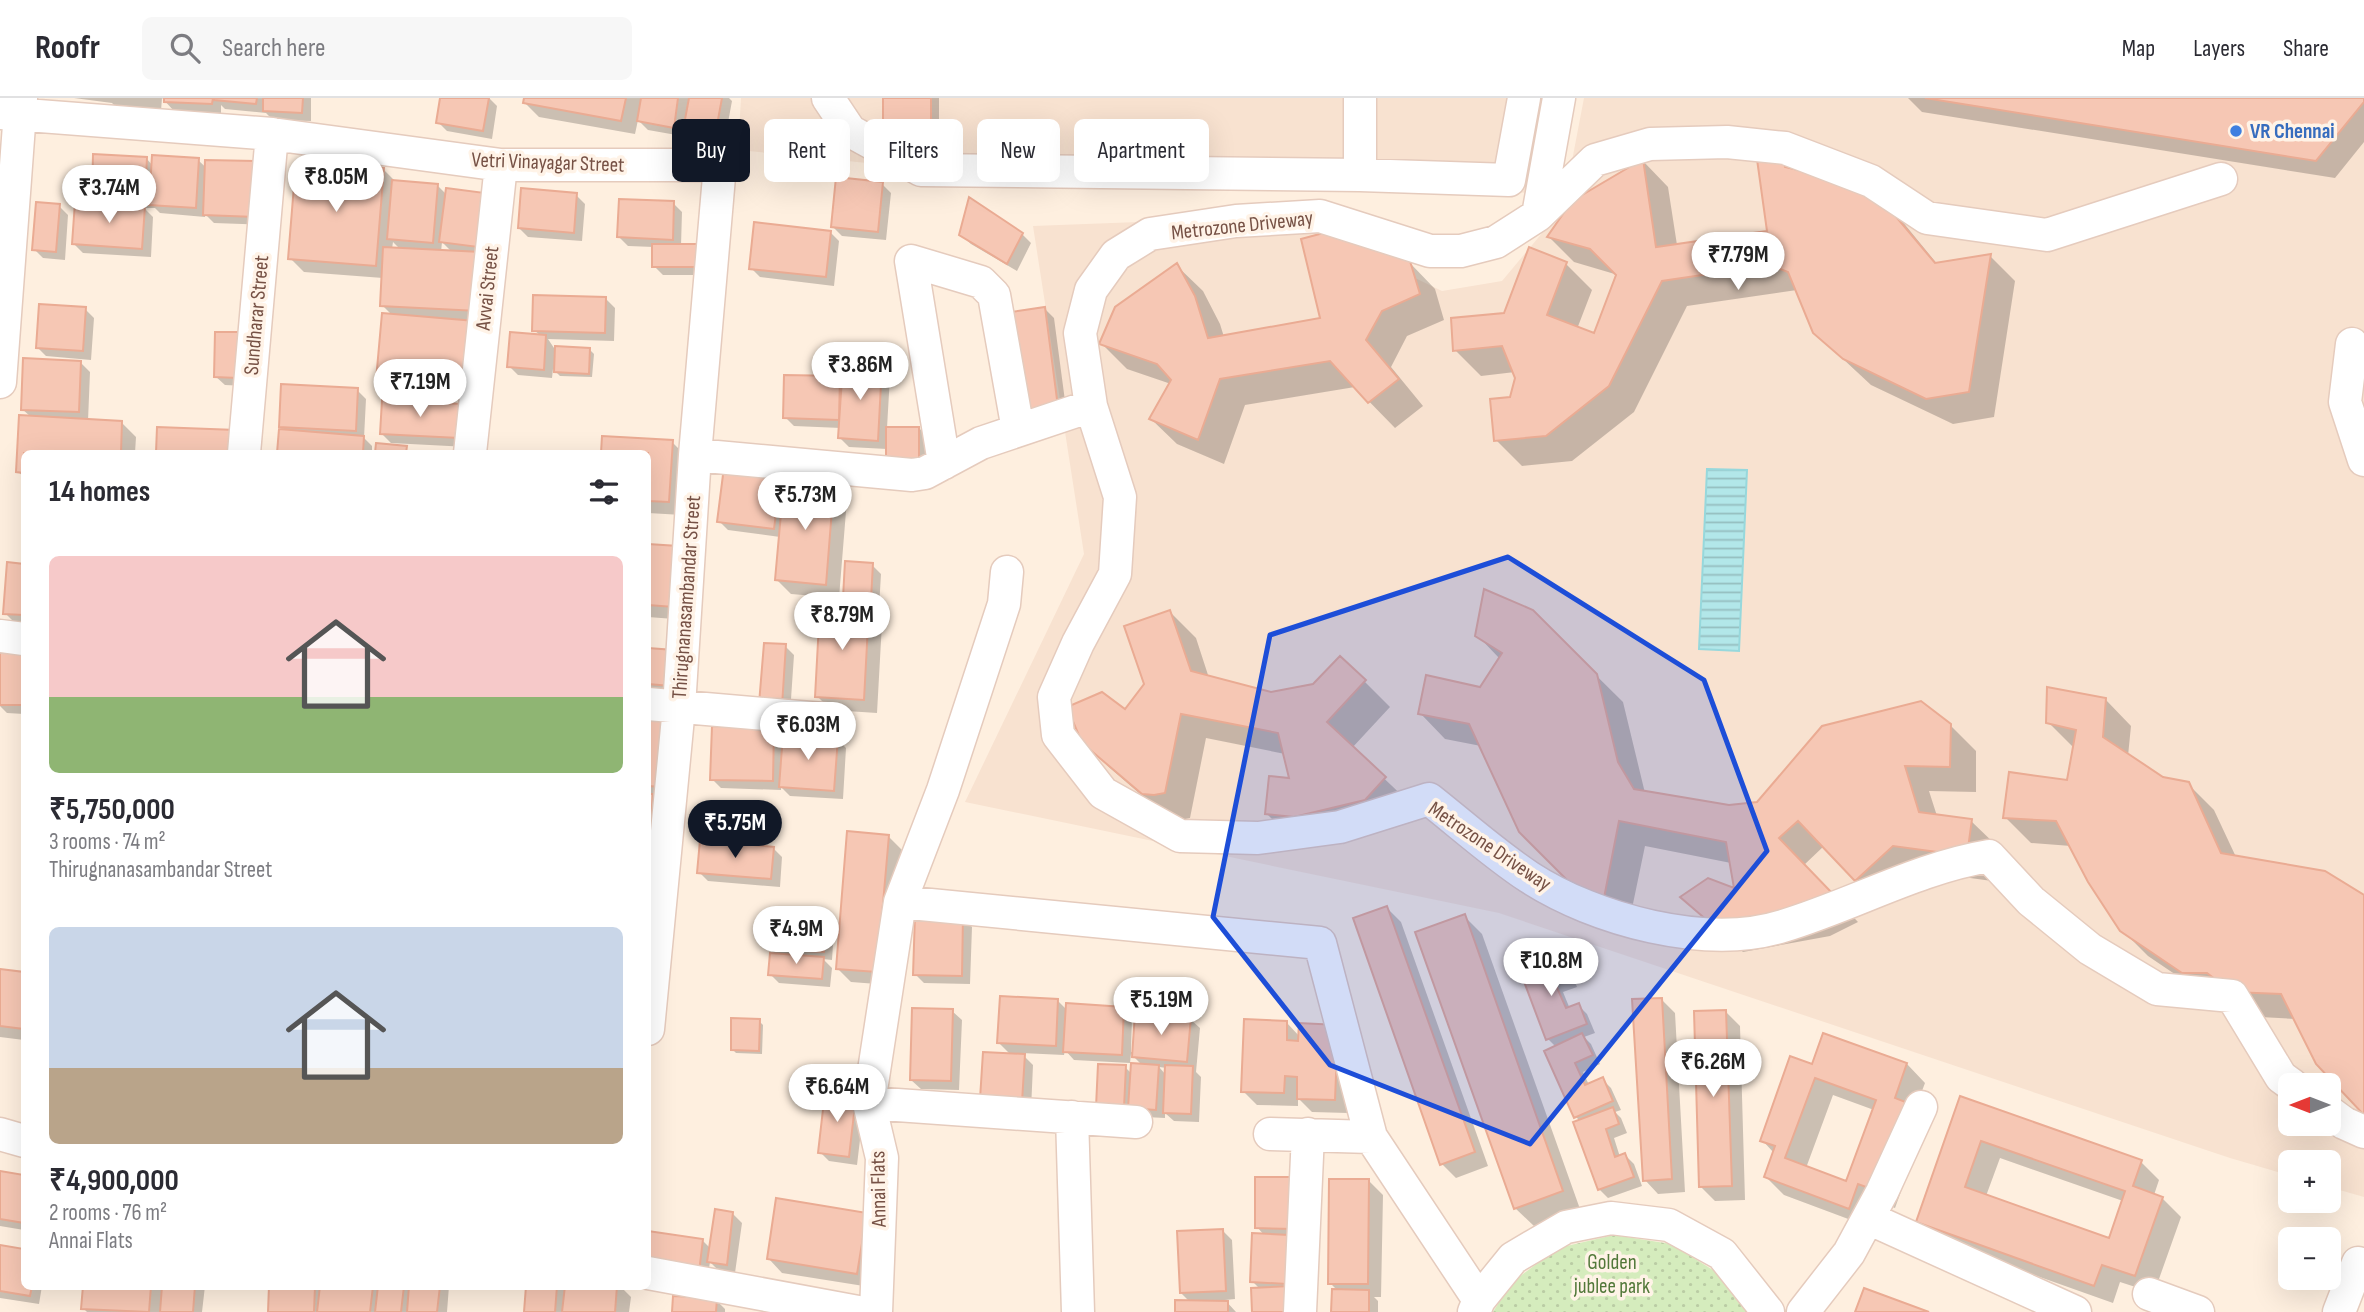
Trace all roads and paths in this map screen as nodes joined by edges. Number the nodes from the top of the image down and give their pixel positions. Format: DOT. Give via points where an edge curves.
graph roads {
  1 [pos="828,98"];
  2 [pos="1360,98"];
  3 [pos="1524,98"];
  4 [pos="1559,98"];
  5 [pos="13,109"];
  6 [pos="272,134"];
  7 [pos="501,165"];
  8 [pos="672,165"];
  9 [pos="1360,175"];
  10 [pos="2221,178"];
  11 [pos="719,182"];
  12 [pos="1538,215"];
  13 [pos="2352,344"];
  14 [pos="0,382"];
  15 [pos="1091,406"];
  16 [pos="1018,430"];
  17 [pos="244,450"];
  18 [pos="470,450"];
  19 [pos="695,454"];
  20 [pos="2364,460"];
  21 [pos="944,463"];
  22 [pos="1007,572"];
  23 [pos="0,636"];
  24 [pos="21,639"];
  25 [pos="651,704"];
  26 [pos="679,707"];
  27 [pos="823,719"];
  28 [pos="900,902"];
  29 [pos="651,998"];
  30 [pos="2279,1073"];
  31 [pos="869,1103"];
  32 [pos="1922,1107"];
  33 [pos="1072,1117"];
  34 [pos="1136,1122"];
  35 [pos="2342,1122"];
  36 [pos="2364,1132"];
  37 [pos="0,1134"];
  38 [pos="1270,1134"];
  39 [pos="1308,1134"];
  40 [pos="1371,1137"];
  41 [pos="21,1140"];
  42 [pos="1868,1218"];
  43 [pos="2358,1263"];
  44 [pos="651,1274"];
  45 [pos="2149,1294"];
  46 [pos="1476,1306"];
  47 [pos="858,1312"];
  48 [pos="876,1312"];
  49 [pos="1078,1312"];
  50 [pos="1300,1312"];
  51 [pos="1768,1312"];
  52 [pos="1803,1312"];
  53 [pos="2076,1312"];
  54 [pos="2198,1312"];
  55 [pos="2339,1312"];
  1 -- 9 [label="street" via="850,131 921,170"];
  2 -- 9 [label="street"];
  3 -- 9 [label="street" via="1509,180"];
  4 -- 12 [label="street"];
  5 -- 6 [label="street, Vetri Vinayagar Street"];
  5 -- 14 [label="street"];
  6 -- 7 [label="street, Vetri Vinayagar Street"];
  6 -- 17 [label="street, Sundharar Street"];
  7 -- 8 [label="street, Vetri Vinayagar Street"];
  7 -- 18 [label="street, Avvai Street"];
  10 -- 12 [label="street, Metrozone Driveway" via="2047,235 1927,218 1871,181 1785,148 1727,142 1650,144 1595,160"];
  11 -- 19 [label="street, Thirugnanasambandar Street"];
  12 -- 15 [label="street, Metrozone Driveway" via="1496,242 1461,251 1430,251 1320,216 1236,221 1150,234 1116,255 1091,290 1080,333"];
  13 -- 20 [label="street" via="2345,402"];
  15 -- 16 [label="street"];
  15 -- 30 [label="street, Metrozone Driveway" via="1120,497 1115,574 1054,697 1058,735 1103,793 1180,836 1258,838 1340,827 1429,799 1530,877 1599,913 1719,936 1782,927 1954,862 1989,856 2031,901 2090,949 2157,989 2232,996"];
  16 -- 21 [label="street"];
  16 -- 21 [label="street" via="994,295 981,282 911,261"];
  19 -- 21 [label="street" via="912,475"];
  19 -- 26 [label="street, Thirugnanasambandar Street"];
  22 -- 28 [label="street, Annai Flats" via="1004,604 943,790"];
  23 -- 24 [label="street"];
  25 -- 26 [label="street"];
  26 -- 27 [label="street"];
  26 -- 29 [label="street, Thirugnanasambandar Street"];
  28 -- 31 [label="street, Annai Flats"];
  28 -- 40 [label="street" via="1320,943"];
  31 -- 33 [label="street"];
  31 -- 48 [label="street, Annai Flats" via="882,1158"];
  32 -- 42 [label="street"];
  33 -- 34 [label="street"];
  33 -- 49 [label="street"];
  35 -- 36 [label="street"];
  37 -- 41 [label="street"];
  38 -- 39 [label="street"];
  39 -- 40 [label="street"];
  39 -- 50 [label="street"];
  40 -- 46 [label="street"];
  42 -- 52 [label="street" via="1849,1253"];
  42 -- 53 [label="street"];
  43 -- 55 [label="street"];
  44 -- 47 [label="street"];
  45 -- 54 [label="street"];
  46 -- 51 [label="street" via="1513,1258 1566,1227 1611,1218 1669,1225 1723,1254"];
}
